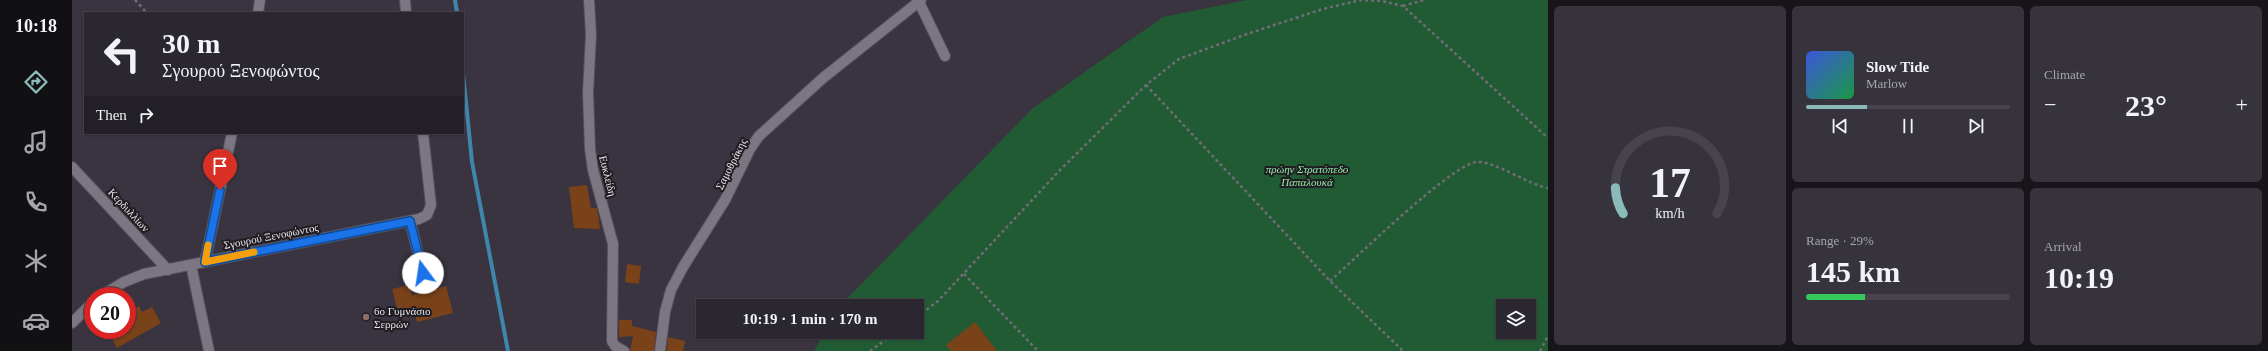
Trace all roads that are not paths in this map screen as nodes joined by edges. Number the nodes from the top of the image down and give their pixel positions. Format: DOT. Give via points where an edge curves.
graph roads {
  1 [pos="260,0"];
  2 [pos="404,0"];
  3 [pos="589,0"];
  4 [pos="920,1"];
  5 [pos="258,12"];
  6 [pos="406,12"];
  7 [pos="945,56"];
  8 [pos="232,134"];
  9 [pos="423,134"];
  10 [pos="72,167"];
  11 [pos="410,221"];
  12 [pos="205,262"];
  13 [pos="191,265"];
  14 [pos="168,270"];
  15 [pos="426,286"];
  16 [pos="117,287"];
  17 [pos="84,311"];
  18 [pos="72,323"];
  19 [pos="208,351"];
  20 [pos="624,351"];
  21 [pos="660,351"];
  1 -- 5 [label="street"];
  2 -- 6 [label="street"];
  3 -- 20 [label="street, Ευκλείδη" via="590,149 593,170 613,244 612,341"];
  4 -- 7 [label="street"];
  4 -- 21 [label="street, Σαμοθράκης" via="823,78 759,136 750,149 726,200 671,290 665,312"];
  8 -- 12 [label="street"];
  9 -- 11 [label="street, Σγουρού Ξενοφώντος" via="431,205 427,215"];
  10 -- 14 [label="street, Κερδυλλίων"];
  11 -- 12 [label="street, Σγουρού Ξενοφώντος"];
  11 -- 15 [label="street"];
  12 -- 13 [label="street, Σγουρού Ξενοφώντος"];
  13 -- 14 [label="street, Σγουρού Ξενοφώντος"];
  13 -- 19 [label="street"];
  14 -- 16 [label="street, Σγουρού Ξενοφώντος" via="133,278"];
  17 -- 18 [label="street"];
}
